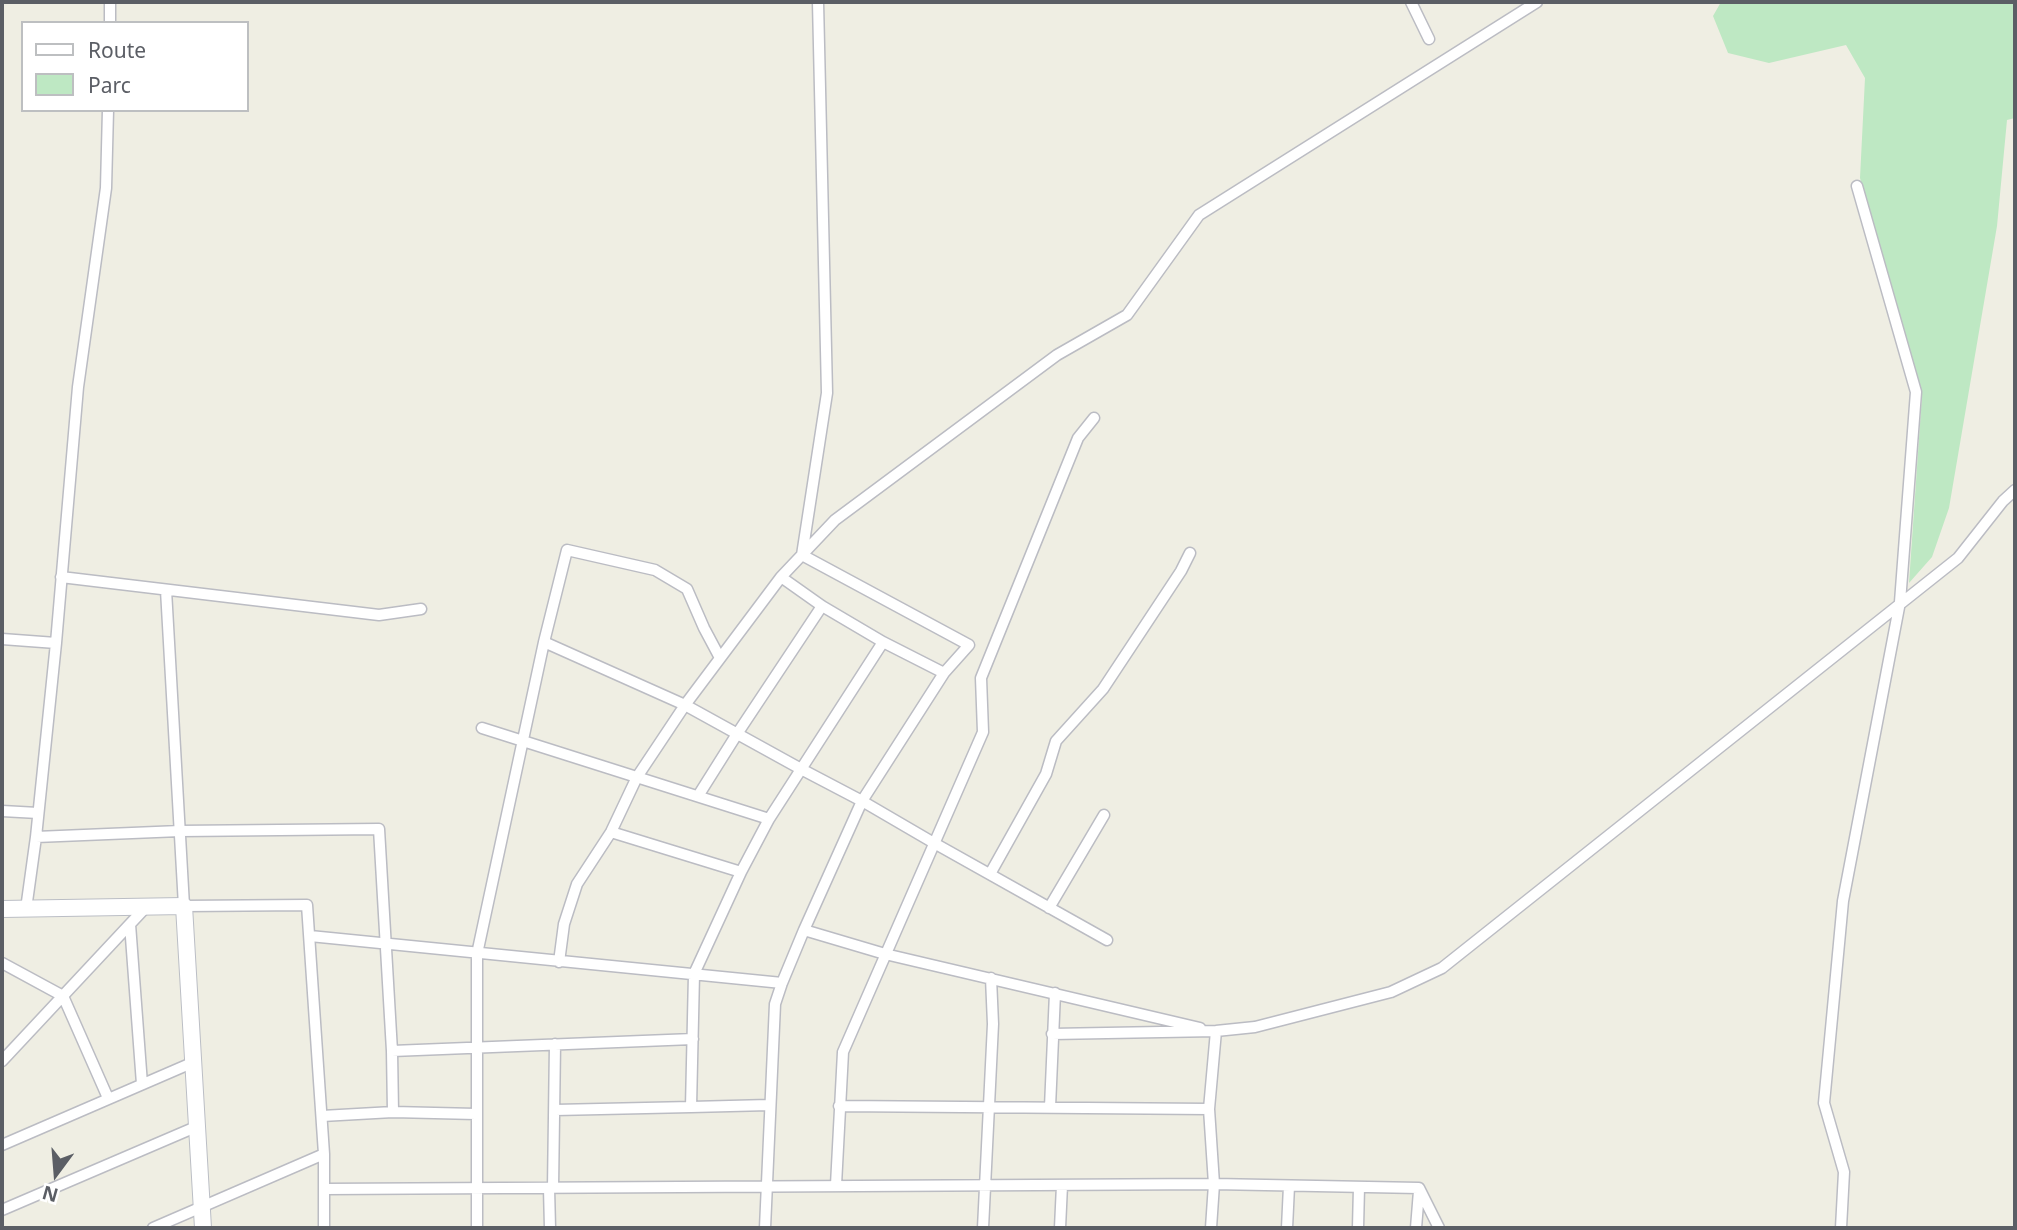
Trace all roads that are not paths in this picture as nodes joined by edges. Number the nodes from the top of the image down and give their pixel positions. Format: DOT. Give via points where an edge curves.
graph roads {
  1 [pos="110,2"];
  2 [pos="818,2"];
  3 [pos="1411,2"];
  4 [pos="1537,2"];
  5 [pos="110,21"];
  6 [pos="1429,39"];
  7 [pos="108,112"];
  8 [pos="1857,186"];
  9 [pos="1094,418"];
  10 [pos="2015,490"];
  11 [pos="1190,553"];
  12 [pos="802,555"];
  13 [pos="61,577"];
  14 [pos="780,577"];
  15 [pos="166,590"];
  16 [pos="1900,602"];
  17 [pos="822,606"];
  18 [pos="421,609"];
  19 [pos="2,639"];
  20 [pos="544,642"];
  21 [pos="883,642"];
  22 [pos="56,643"];
  23 [pos="720,658"];
  24 [pos="944,673"];
  25 [pos="685,705"];
  26 [pos="482,728"];
  27 [pos="737,734"];
  28 [pos="522,741"];
  29 [pos="801,769"];
  30 [pos="637,776"];
  31 [pos="698,796"];
  32 [pos="862,801"];
  33 [pos="2,811"];
  34 [pos="38,813"];
  35 [pos="1104,815"];
  36 [pos="769,819"];
  37 [pos="180,831"];
  38 [pos="611,832"];
  39 [pos="36,838"];
  40 [pos="934,843"];
  41 [pos="741,872"];
  42 [pos="989,874"];
  43 [pos="184,906"];
  44 [pos="146,907"];
  45 [pos="1049,908"];
  46 [pos="2,909"];
  47 [pos="26,909"];
  48 [pos="130,925"];
  49 [pos="804,930"];
  50 [pos="310,936"];
  51 [pos="1107,940"];
  52 [pos="386,944"];
  53 [pos="477,954"];
  54 [pos="886,954"];
  55 [pos="559,962"];
  56 [pos="2,963"];
  57 [pos="694,974"];
  58 [pos="990,978"];
  59 [pos="782,983"];
  60 [pos="1055,993"];
  61 [pos="63,996"];
  62 [pos="1216,1031"];
  63 [pos="1052,1034"];
  64 [pos="693,1039"];
  65 [pos="555,1044"];
  66 [pos="476,1047"];
  67 [pos="392,1051"];
  68 [pos="2,1061"];
  69 [pos="194,1062"];
  70 [pos="142,1084"];
  71 [pos="108,1098"];
  72 [pos="769,1105"];
  73 [pos="839,1106"];
  74 [pos="691,1107"];
  75 [pos="1050,1107"];
  76 [pos="989,1108"];
  77 [pos="1209,1109"];
  78 [pos="555,1110"];
  79 [pos="393,1112"];
  80 [pos="476,1114"];
  81 [pos="322,1116"];
  82 [pos="198,1126"];
  83 [pos="2,1145"];
  84 [pos="324,1154"];
  85 [pos="1214,1184"];
  86 [pos="836,1185"];
  87 [pos="985,1185"];
  88 [pos="1062,1185"];
  89 [pos="766,1186"];
  90 [pos="1289,1186"];
  91 [pos="1359,1187"];
  92 [pos="475,1188"];
  93 [pos="551,1188"];
  94 [pos="1419,1188"];
  95 [pos="326,1189"];
  96 [pos="201,1207"];
  97 [pos="2,1210"];
  98 [pos="153,1228"];
  99 [pos="203,1228"];
  100 [pos="324,1228"];
  101 [pos="477,1228"];
  102 [pos="550,1228"];
  103 [pos="765,1228"];
  104 [pos="983,1228"];
  105 [pos="1060,1228"];
  106 [pos="1211,1228"];
  107 [pos="1287,1228"];
  108 [pos="1358,1228"];
  109 [pos="1416,1228"];
  110 [pos="1440,1228"];
  111 [pos="1842,1228"];
  1 -- 5 [label="street"];
  2 -- 12 [label="street" via="827,393"];
  3 -- 6 [label="street"];
  4 -- 12 [label="street" via="1199,215 1127,315 1057,355 835,520"];
  7 -- 13 [label="street" via="106,188 78,387"];
  8 -- 16 [label="street" via="1916,392"];
  9 -- 40 [label="street" via="1077,438 996,636 981,678 983,732"];
  10 -- 16 [label="street" via="1958,558"];
  11 -- 42 [label="street" via="1103,689 1056,741 1046,774"];
  12 -- 14 [label="street"];
  12 -- 24 [label="street" via="968,645"];
  13 -- 15 [label="street"];
  13 -- 22 [label="street"];
  14 -- 17 [label="street"];
  14 -- 23 [label="street"];
  15 -- 18 [label="street" via="379,615"];
  15 -- 37 [label="street"];
  16 -- 62 [label="street" via="1442,968 1391,992 1255,1027"];
  16 -- 111 [label="street" via="1843,901 1825,1103 1844,1171"];
  17 -- 21 [label="street"];
  17 -- 27 [label="street"];
  19 -- 22 [label="street"];
  20 -- 23 [label="street" via="567,550 655,570 687,589"];
  20 -- 25 [label="street"];
  20 -- 28 [label="street"];
  21 -- 24 [label="street"];
  21 -- 29 [label="street"];
  22 -- 34 [label="street"];
  23 -- 25 [label="street"];
  24 -- 32 [label="street"];
  25 -- 27 [label="street"];
  25 -- 30 [label="street"];
  26 -- 28 [label="street"];
  27 -- 29 [label="street"];
  27 -- 31 [label="street"];
  28 -- 30 [label="street"];
  28 -- 53 [label="street"];
  29 -- 32 [label="street"];
  29 -- 36 [label="street"];
  30 -- 31 [label="street"];
  30 -- 38 [label="street"];
  31 -- 36 [label="street"];
  32 -- 40 [label="street"];
  32 -- 49 [label="street"];
  33 -- 34 [label="street"];
  34 -- 39 [label="street"];
  35 -- 45 [label="street"];
  36 -- 41 [label="street"];
  37 -- 39 [label="street"];
  37 -- 43 [label="street"];
  37 -- 52 [label="street" via="379,829"];
  38 -- 41 [label="street"];
  38 -- 55 [label="street" via="578,884 564,924"];
  39 -- 47 [label="street"];
  40 -- 42 [label="street"];
  40 -- 54 [label="street"];
  41 -- 57 [label="street"];
  42 -- 45 [label="street"];
  43 -- 44 [label="street"];
  43 -- 50 [label="street" via="307,905"];
  43 -- 69 [label="street"];
  44 -- 47 [label="street"];
  44 -- 48 [label="street"];
  45 -- 51 [label="street"];
  46 -- 47 [label="street"];
  48 -- 61 [label="street"];
  48 -- 70 [label="street"];
  49 -- 54 [label="street"];
  49 -- 59 [label="street"];
  50 -- 52 [label="street"];
  50 -- 81 [label="street"];
  52 -- 53 [label="street"];
  52 -- 67 [label="street"];
  53 -- 55 [label="street"];
  53 -- 66 [label="street"];
  54 -- 58 [label="street"];
  54 -- 73 [label="street" via="843,1052"];
  55 -- 57 [label="street"];
  56 -- 61 [label="street"];
  57 -- 59 [label="street"];
  57 -- 64 [label="street"];
  58 -- 60 [label="street"];
  58 -- 76 [label="street"];
  59 -- 72 [label="street" via="775,1004"];
  60 -- 62 [label="street"];
  60 -- 63 [label="street"];
  61 -- 68 [label="street"];
  61 -- 71 [label="street"];
  62 -- 63 [label="street"];
  62 -- 77 [label="street"];
  63 -- 75 [label="street"];
  64 -- 65 [label="street"];
  64 -- 74 [label="street"];
  65 -- 66 [label="street"];
  65 -- 78 [label="street"];
  66 -- 67 [label="street"];
  66 -- 80 [label="street"];
  67 -- 79 [label="street"];
  69 -- 70 [label="street"];
  69 -- 82 [label="street"];
  70 -- 71 [label="street"];
  71 -- 83 [label="street"];
  72 -- 74 [label="street"];
  72 -- 89 [label="street"];
  73 -- 76 [label="street"];
  73 -- 86 [label="street"];
  74 -- 78 [label="street"];
  75 -- 76 [label="street"];
  75 -- 77 [label="street"];
  76 -- 87 [label="street"];
  77 -- 85 [label="street"];
  78 -- 93 [label="street"];
  79 -- 80 [label="street"];
  79 -- 81 [label="street"];
  80 -- 92 [label="street"];
  81 -- 84 [label="street"];
  82 -- 96 [label="street"];
  82 -- 97 [label="street"];
  84 -- 95 [label="street"];
  84 -- 96 [label="street"];
  85 -- 88 [label="street"];
  85 -- 90 [label="street"];
  85 -- 106 [label="street"];
  86 -- 87 [label="street"];
  86 -- 89 [label="street"];
  87 -- 88 [label="street"];
  87 -- 104 [label="street"];
  88 -- 105 [label="street"];
  89 -- 93 [label="street"];
  89 -- 103 [label="street"];
  90 -- 91 [label="street"];
  90 -- 107 [label="street"];
  91 -- 94 [label="street"];
  91 -- 108 [label="street"];
  92 -- 93 [label="street"];
  92 -- 95 [label="street"];
  92 -- 101 [label="street"];
  93 -- 102 [label="street"];
  94 -- 109 [label="street"];
  94 -- 110 [label="street"];
  95 -- 100 [label="street"];
  96 -- 98 [label="street"];
  96 -- 99 [label="street"];
}
